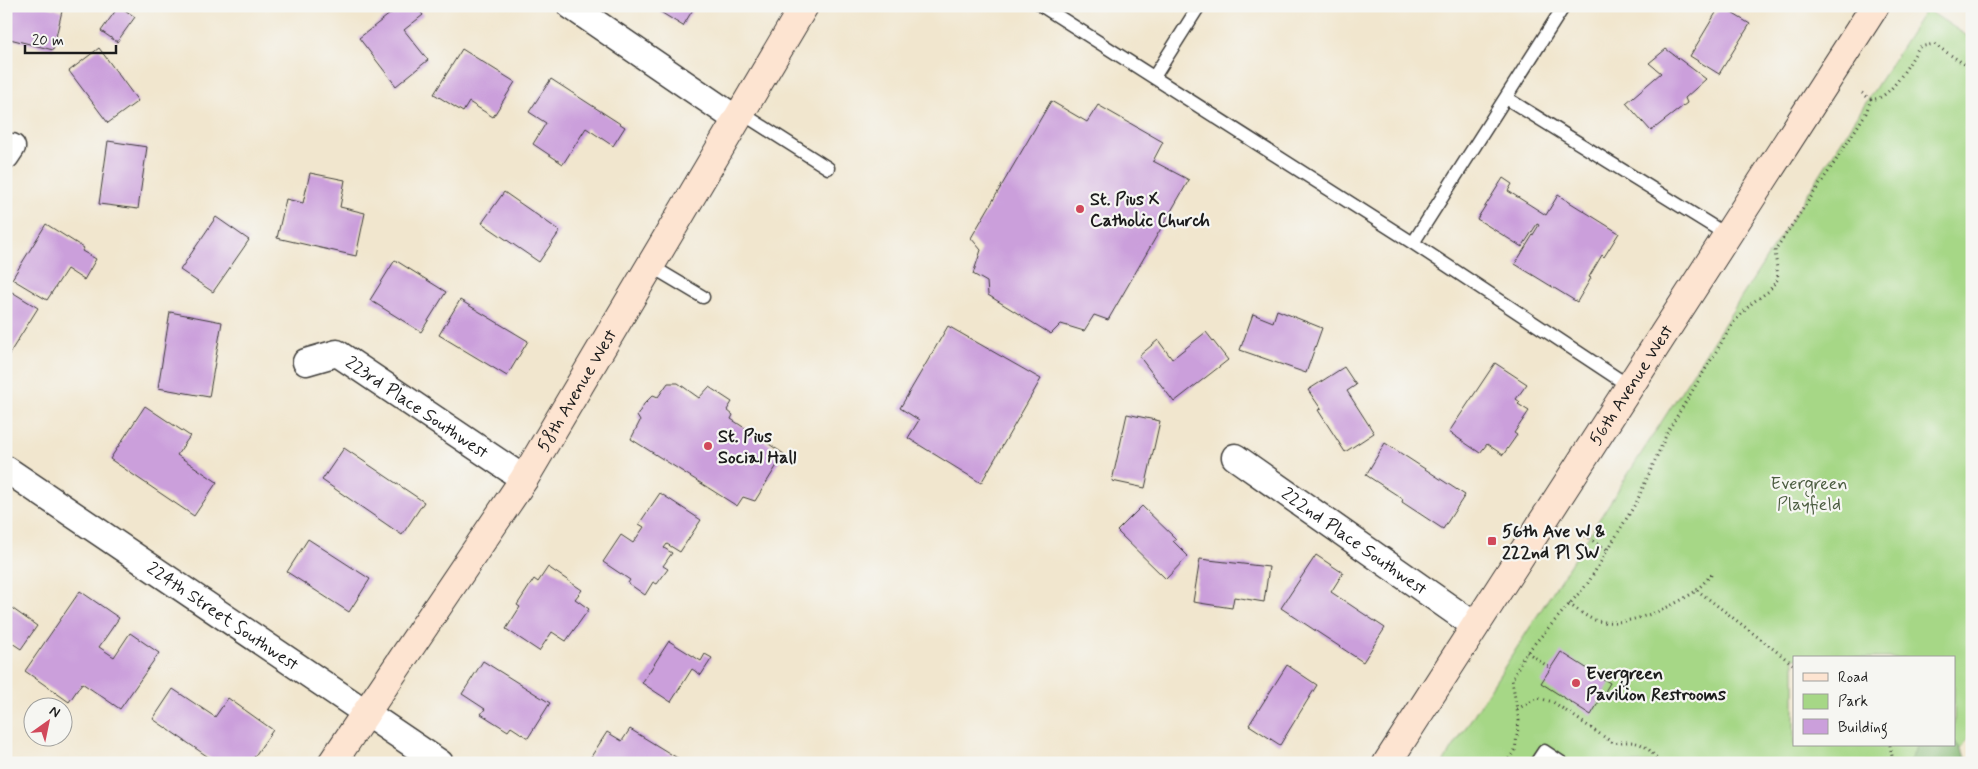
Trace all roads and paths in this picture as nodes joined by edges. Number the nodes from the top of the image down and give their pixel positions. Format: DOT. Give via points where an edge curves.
graph roads {
  1 [pos="572,6"];
  2 [pos="804,6"];
  3 [pos="1042,6"];
  4 [pos="1199,6"];
  5 [pos="1564,6"];
  6 [pos="1875,6"];
  7 [pos="1972,69"];
  8 [pos="1154,77"];
  9 [pos="1862,94"];
  10 [pos="1506,98"];
  11 [pos="1872,99"];
  12 [pos="738,115"];
  13 [pos="828,168"];
  14 [pos="1727,235"];
  15 [pos="1413,243"];
  16 [pos="651,266"];
  17 [pos="703,297"];
  18 [pos="306,362"];
  19 [pos="1629,386"];
  20 [pos="1235,458"];
  21 [pos="6,470"];
  22 [pos="524,479"];
  23 [pos="1580,533"];
  24 [pos="1608,550"];
  25 [pos="1713,572"];
  26 [pos="1698,590"];
  27 [pos="1569,604"];
  28 [pos="1474,625"];
  29 [pos="1527,652"];
  30 [pos="1793,664"];
  31 [pos="1550,668"];
  32 [pos="1517,710"];
  33 [pos="367,712"];
  34 [pos="1890,746"];
  35 [pos="332,763"];
  36 [pos="440,763"];
  37 [pos="1387,763"];
  38 [pos="1506,763"];
  39 [pos="1536,763"];
  40 [pos="1562,763"];
  41 [pos="1659,763"];
  42 [pos="1890,763"];
  1 -- 12 [label="street"];
  2 -- 12 [label="main road, 58th Avenue West"];
  3 -- 8 [label="lane"];
  4 -- 8 [label="lane"];
  5 -- 10 [label="lane"];
  6 -- 14 [label="main road, 56th Avenue West"];
  7 -- 11 [label="path" via="1934,44 1919,47 1899,80 1881,98"];
  8 -- 15 [label="lane"];
  9 -- 11 [label="path"];
  10 -- 14 [label="lane"];
  10 -- 15 [label="lane"];
  11 -- 24 [label="path" via="1839,156 1775,250 1778,278 1769,291 1752,302 1734,322 1668,431 1637,501"];
  12 -- 13 [label="lane"];
  12 -- 16 [label="main road, 58th Avenue West"];
  14 -- 19 [label="main road, 56th Avenue West"];
  15 -- 19 [label="lane"];
  16 -- 17 [label="lane"];
  16 -- 22 [label="main road, 58th Avenue West"];
  18 -- 22 [label="street, 223rd Place Southwest" via="337,353"];
  19 -- 28 [label="main road, 56th Avenue West"];
  20 -- 28 [label="street, 222nd Place Southwest"];
  21 -- 33 [label="street, 224th Street Southwest"];
  22 -- 33 [label="main road, 58th Avenue West"];
  23 -- 24 [label="path"];
  24 -- 27 [label="path" via="1588,583"];
  25 -- 26 [label="path"];
  26 -- 27 [label="path" via="1660,610 1618,622 1593,619"];
  26 -- 30 [label="path"];
  27 -- 29 [label="path"];
  28 -- 37 [label="main road, 56th Avenue West"];
  29 -- 31 [label="path"];
  29 -- 32 [label="path" via="1512,680"];
  32 -- 38 [label="path" via="1519,721 1515,750"];
  32 -- 41 [label="path" via="1538,698 1553,702 1613,742 1633,740 1640,744 1652,752"];
  33 -- 35 [label="main road, 58th Avenue West"];
  33 -- 36 [label="street, 224th Street Southwest"];
  34 -- 42 [label="path"];
  39 -- 40 [label="lane" via="1544,751"];
}
